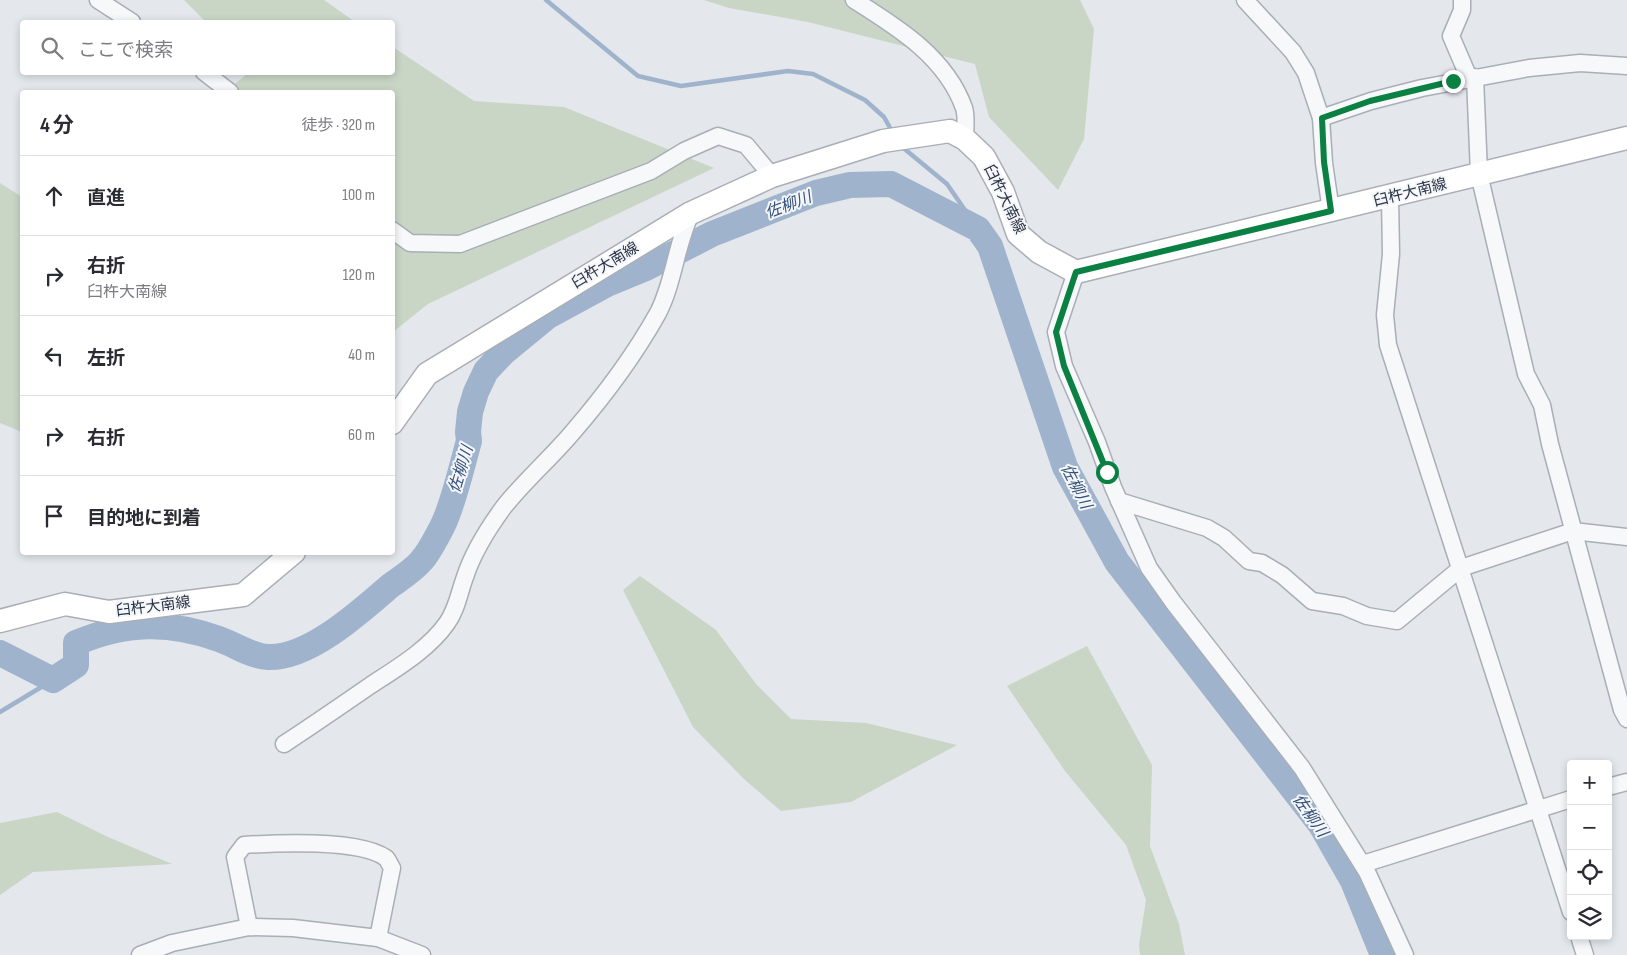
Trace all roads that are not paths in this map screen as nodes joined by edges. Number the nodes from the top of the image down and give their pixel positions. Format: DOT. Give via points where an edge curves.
graph roads {
  1 [pos="98,0"];
  2 [pos="854,0"];
  3 [pos="1245,0"];
  4 [pos="1462,0"];
  5 [pos="129,20"];
  6 [pos="1627,66"];
  7 [pos="208,75"];
  8 [pos="1472,77"];
  9 [pos="227,90"];
  10 [pos="1322,118"];
  11 [pos="1627,138"];
  12 [pos="965,139"];
  13 [pos="1479,174"];
  14 [pos="772,176"];
  15 [pos="1390,197"];
  16 [pos="1331,211"];
  17 [pos="691,213"];
  18 [pos="395,232"];
  19 [pos="1076,272"];
  20 [pos="395,419"];
  21 [pos="1119,501"];
  22 [pos="1573,531"];
  23 [pos="1627,537"];
  24 [pos="290,555"];
  25 [pos="1461,568"];
  26 [pos="0,621"];
  27 [pos="1627,719"];
  28 [pos="284,744"];
  29 [pos="1627,782"];
  30 [pos="1612,787"];
  31 [pos="1567,800"];
  32 [pos="1538,809"];
  33 [pos="1363,864"];
  34 [pos="1567,900"];
  35 [pos="249,927"];
  36 [pos="378,938"];
  37 [pos="1579,940"];
  38 [pos="140,955"];
  39 [pos="422,955"];
  40 [pos="1405,955"];
  41 [pos="1585,955"];
  1 -- 5 [label="street"];
  2 -- 12 [label="street" via="892,23 932,57 965,110"];
  3 -- 10 [label="street" via="1293,52 1306,73"];
  4 -- 8 [label="street" via="1462,10 1451,36"];
  6 -- 8 [label="street" via="1580,63"];
  7 -- 9 [label="street"];
  8 -- 10 [label="street" via="1370,101"];
  8 -- 13 [label="street"];
  10 -- 16 [label="street"];
  11 -- 13 [label="main road, 臼杵大南線"];
  12 -- 14 [label="main road, 臼杵大南線" via="950,131 883,141"];
  12 -- 19 [label="main road, 臼杵大南線" via="984,157 1003,192 1018,234 1038,252"];
  13 -- 15 [label="main road, 臼杵大南線"];
  13 -- 22 [label="street" via="1526,374 1542,405"];
  14 -- 17 [label="main road, 臼杵大南線"];
  14 -- 18 [label="street" via="746,145 718,136 684,150 651,171 460,244 410,243"];
  15 -- 16 [label="main road, 臼杵大南線"];
  15 -- 25 [label="street" via="1391,254 1385,315 1388,345"];
  16 -- 19 [label="main road, 臼杵大南線"];
  17 -- 20 [label="main road, 臼杵大南線" via="427,374"];
  17 -- 28 [label="street" via="668,289 636,349 607,391 514,493 492,524 475,552 447,623 424,647 394,670"];
  19 -- 21 [label="street" via="1056,332 1064,366"];
  21 -- 25 [label="street" via="1207,528 1224,538 1249,561 1262,563 1282,575 1312,601 1343,606 1388,621 1397,621"];
  21 -- 33 [label="street" via="1149,568 1302,768"];
  22 -- 23 [label="street"];
  22 -- 25 [label="street"];
  22 -- 27 [label="street"];
  24 -- 26 [label="main road, 臼杵大南線" via="243,594 109,612 66,604"];
  25 -- 32 [label="street"];
  29 -- 30 [label="street"];
  31 -- 32 [label="street"];
  32 -- 33 [label="street"];
  32 -- 34 [label="street"];
  33 -- 40 [label="street"];
  35 -- 36 [label="street" via="293,928"];
  35 -- 36 [label="street" via="236,857 244,845 328,844 368,851 386,858 392,868"];
  35 -- 38 [label="street" via="172,943"];
  36 -- 39 [label="street"];
  37 -- 41 [label="street"];
}
